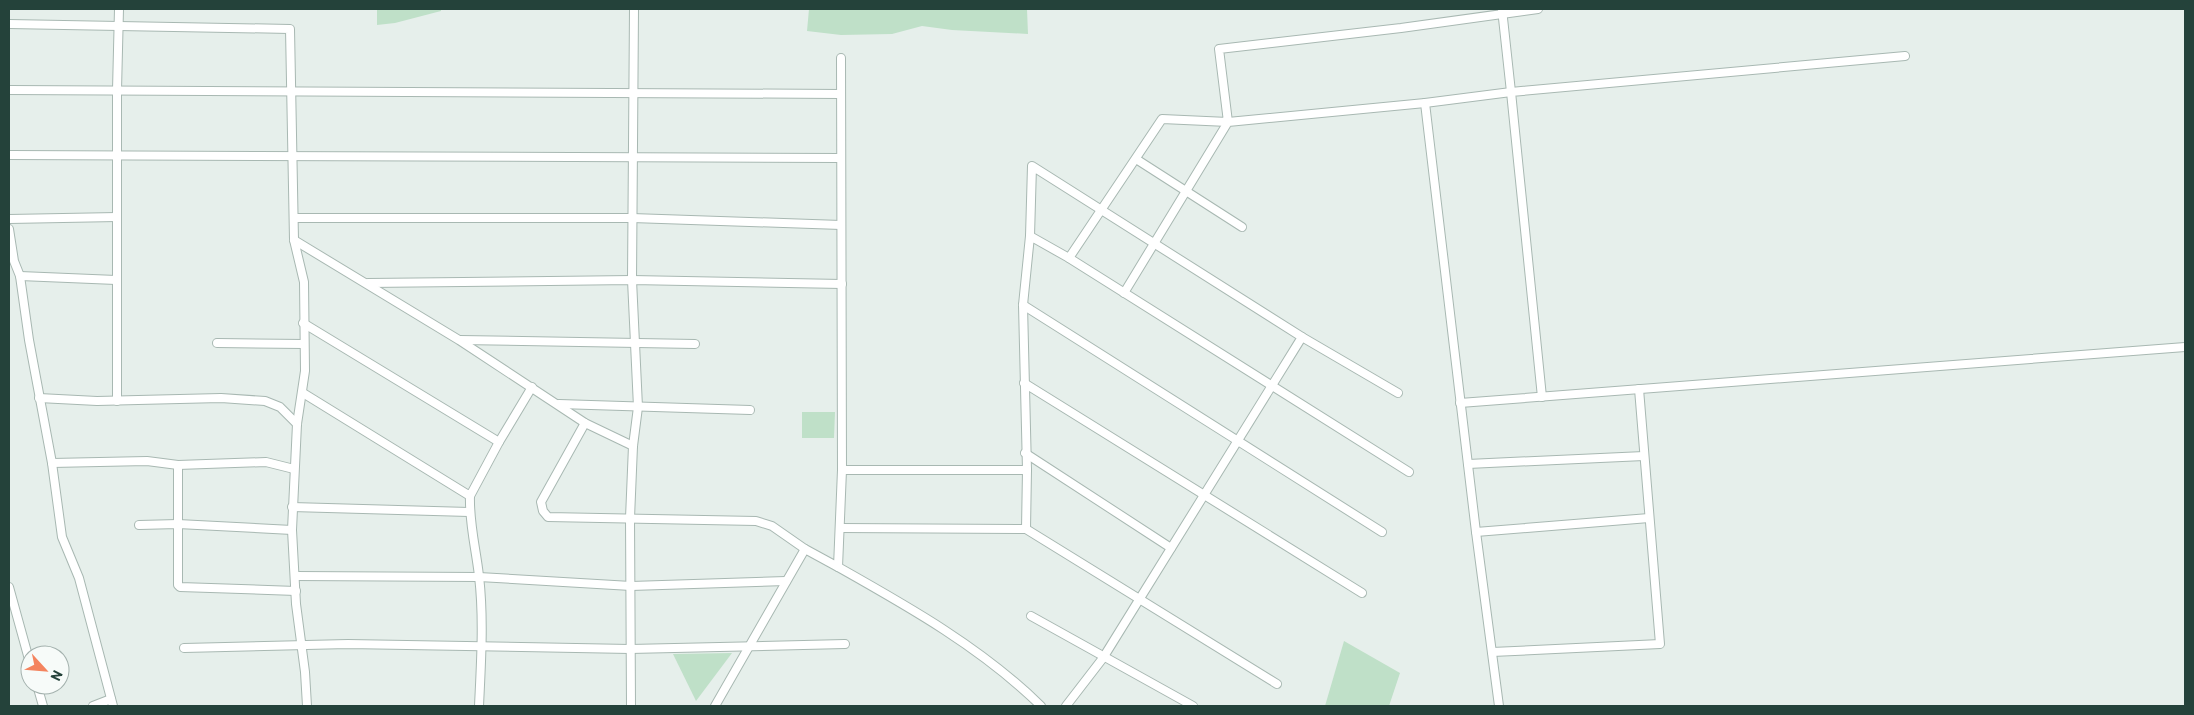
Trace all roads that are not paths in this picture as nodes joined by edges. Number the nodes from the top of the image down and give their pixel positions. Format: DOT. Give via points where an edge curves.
graph roads {
  1 [pos="119,9"];
  2 [pos="634,9"];
  3 [pos="1538,9"];
  4 [pos="1503,11"];
  5 [pos="9,24"];
  6 [pos="119,27"];
  7 [pos="1905,56"];
  8 [pos="841,58"];
  9 [pos="9,90"];
  10 [pos="116,90"];
  11 [pos="291,92"];
  12 [pos="633,92"];
  13 [pos="1511,92"];
  14 [pos="842,94"];
  15 [pos="1425,103"];
  16 [pos="1228,122"];
  17 [pos="9,155"];
  18 [pos="117,155"];
  19 [pos="292,155"];
  20 [pos="632,156"];
  21 [pos="841,158"];
  22 [pos="1136,159"];
  23 [pos="1187,192"];
  24 [pos="1102,208"];
  25 [pos="117,217"];
  26 [pos="294,218"];
  27 [pos="632,218"];
  28 [pos="9,219"];
  29 [pos="841,225"];
  30 [pos="1242,228"];
  31 [pos="9,229"];
  32 [pos="1030,236"];
  33 [pos="294,240"];
  34 [pos="1156,243"];
  35 [pos="1069,258"];
  36 [pos="11,262"];
  37 [pos="20,276"];
  38 [pos="116,280"];
  39 [pos="632,280"];
  40 [pos="368,283"];
  41 [pos="842,284"];
  42 [pos="1124,292"];
  43 [pos="1024,305"];
  44 [pos="303,323"];
  45 [pos="1302,337"];
  46 [pos="459,340"];
  47 [pos="636,342"];
  48 [pos="217,343"];
  49 [pos="304,344"];
  50 [pos="695,344"];
  51 [pos="2185,347"];
  52 [pos="1024,383"];
  53 [pos="532,387"];
  54 [pos="1271,387"];
  55 [pos="1640,389"];
  56 [pos="303,393"];
  57 [pos="1398,393"];
  58 [pos="1542,397"];
  59 [pos="39,398"];
  60 [pos="117,401"];
  61 [pos="1460,402"];
  62 [pos="559,404"];
  63 [pos="638,407"];
  64 [pos="750,410"];
  65 [pos="297,424"];
  66 [pos="585,424"];
  67 [pos="1239,441"];
  68 [pos="499,442"];
  69 [pos="633,446"];
  70 [pos="1025,453"];
  71 [pos="1644,456"];
  72 [pos="52,463"];
  73 [pos="1468,464"];
  74 [pos="178,465"];
  75 [pos="294,469"];
  76 [pos="842,470"];
  77 [pos="1027,470"];
  78 [pos="1409,472"];
  79 [pos="1203,494"];
  80 [pos="470,496"];
  81 [pos="292,507"];
  82 [pos="470,512"];
  83 [pos="630,518"];
  84 [pos="1649,518"];
  85 [pos="139,524"];
  86 [pos="178,524"];
  87 [pos="840,528"];
  88 [pos="1026,529"];
  89 [pos="292,530"];
  90 [pos="1382,532"];
  91 [pos="1476,532"];
  92 [pos="1171,548"];
  93 [pos="806,549"];
  94 [pos="838,567"];
  95 [pos="295,576"];
  96 [pos="479,577"];
  97 [pos="786,581"];
  98 [pos="631,586"];
  99 [pos="9,587"];
  100 [pos="296,591"];
  101 [pos="1362,593"];
  102 [pos="1140,598"];
  103 [pos="1031,616"];
  104 [pos="845,644"];
  105 [pos="25,645"];
  106 [pos="302,645"];
  107 [pos="482,645"];
  108 [pos="748,645"];
  109 [pos="184,648"];
  110 [pos="630,649"];
  111 [pos="1492,652"];
  112 [pos="1103,658"];
  113 [pos="1277,684"];
  114 [pos="112,703"];
  115 [pos="93,706"];
  116 [pos="307,706"];
  117 [pos="480,706"];
  118 [pos="631,706"];
  119 [pos="715,706"];
  120 [pos="1041,706"];
  121 [pos="1066,706"];
  122 [pos="1193,706"];
  123 [pos="1499,706"];
  1 -- 6 [label="street"];
  2 -- 12 [label="street"];
  3 -- 4 [label="street"];
  4 -- 13 [label="street"];
  4 -- 16 [label="street" via="1401,28 1219,49"];
  5 -- 6 [label="street"];
  6 -- 10 [label="street"];
  6 -- 11 [label="street" via="290,30"];
  7 -- 13 [label="street"];
  8 -- 14 [label="street"];
  9 -- 10 [label="street"];
  10 -- 11 [label="street"];
  10 -- 18 [label="street"];
  11 -- 12 [label="street"];
  11 -- 19 [label="street"];
  12 -- 14 [label="street"];
  12 -- 20 [label="street"];
  13 -- 15 [label="street"];
  13 -- 58 [label="street"];
  14 -- 21 [label="street"];
  15 -- 16 [label="street"];
  15 -- 61 [label="street"];
  16 -- 22 [label="street" via="1162,120"];
  16 -- 23 [label="street"];
  17 -- 18 [label="street"];
  18 -- 19 [label="street"];
  18 -- 25 [label="street"];
  19 -- 20 [label="street"];
  19 -- 26 [label="street"];
  20 -- 21 [label="street"];
  20 -- 27 [label="street"];
  21 -- 29 [label="street"];
  22 -- 23 [label="street"];
  22 -- 24 [label="street"];
  23 -- 30 [label="street"];
  23 -- 34 [label="street"];
  24 -- 32 [label="street" via="1032,166"];
  24 -- 34 [label="street"];
  24 -- 35 [label="street"];
  25 -- 28 [label="street"];
  25 -- 38 [label="street"];
  26 -- 27 [label="street"];
  26 -- 33 [label="street"];
  27 -- 29 [label="street"];
  27 -- 39 [label="street"];
  29 -- 41 [label="street"];
  31 -- 36 [label="street"];
  32 -- 35 [label="street"];
  32 -- 43 [label="street"];
  33 -- 40 [label="street"];
  33 -- 44 [label="street" via="304,282"];
  34 -- 42 [label="street"];
  34 -- 45 [label="street"];
  35 -- 42 [label="street"];
  36 -- 37 [label="street"];
  37 -- 38 [label="street"];
  37 -- 59 [label="street"];
  38 -- 60 [label="street"];
  39 -- 40 [label="street"];
  39 -- 41 [label="street"];
  39 -- 47 [label="street"];
  40 -- 46 [label="street"];
  41 -- 76 [label="street"];
  42 -- 54 [label="street"];
  43 -- 52 [label="street"];
  43 -- 67 [label="street"];
  44 -- 49 [label="street"];
  44 -- 68 [label="street"];
  45 -- 54 [label="street"];
  45 -- 57 [label="street"];
  46 -- 47 [label="street"];
  46 -- 53 [label="street"];
  47 -- 50 [label="street"];
  47 -- 63 [label="street"];
  48 -- 49 [label="street"];
  49 -- 56 [label="street"];
  51 -- 55 [label="street"];
  52 -- 70 [label="street"];
  52 -- 79 [label="street"];
  53 -- 62 [label="street"];
  53 -- 68 [label="street"];
  54 -- 67 [label="street"];
  54 -- 78 [label="street"];
  55 -- 58 [label="street"];
  55 -- 71 [label="street"];
  56 -- 65 [label="street"];
  56 -- 80 [label="street"];
  58 -- 61 [label="street"];
  59 -- 60 [label="street"];
  59 -- 72 [label="street"];
  60 -- 65 [label="street" via="221,398 265,401 284,410"];
  61 -- 73 [label="street"];
  62 -- 63 [label="street"];
  62 -- 66 [label="street"];
  63 -- 64 [label="street"];
  63 -- 69 [label="street"];
  65 -- 75 [label="street"];
  66 -- 69 [label="street"];
  66 -- 83 [label="street" via="541,502 543,511 555,519"];
  67 -- 79 [label="street"];
  67 -- 90 [label="street"];
  68 -- 80 [label="street"];
  69 -- 83 [label="street"];
  70 -- 77 [label="street"];
  70 -- 92 [label="street"];
  71 -- 73 [label="street"];
  71 -- 84 [label="street"];
  72 -- 74 [label="street" via="147,461"];
  72 -- 114 [label="street" via="62,536 79,578"];
  73 -- 91 [label="street"];
  74 -- 75 [label="street" via="266,462"];
  74 -- 86 [label="street"];
  75 -- 81 [label="street"];
  76 -- 77 [label="street"];
  76 -- 87 [label="street"];
  77 -- 88 [label="street"];
  79 -- 92 [label="street"];
  79 -- 101 [label="street"];
  80 -- 82 [label="street"];
  81 -- 82 [label="street"];
  81 -- 89 [label="street"];
  82 -- 96 [label="street"];
  83 -- 93 [label="street" via="756,521 772,526"];
  83 -- 98 [label="street"];
  84 -- 91 [label="street"];
  84 -- 111 [label="street" via="1660,644"];
  85 -- 86 [label="street"];
  86 -- 89 [label="street"];
  86 -- 100 [label="street" via="180,587"];
  87 -- 88 [label="street"];
  87 -- 94 [label="street"];
  88 -- 102 [label="street"];
  89 -- 95 [label="street"];
  91 -- 111 [label="street"];
  92 -- 102 [label="street"];
  93 -- 94 [label="street"];
  93 -- 97 [label="street"];
  94 -- 120 [label="street" via="924,615 1023,688"];
  95 -- 96 [label="street"];
  95 -- 100 [label="street"];
  96 -- 98 [label="street"];
  96 -- 107 [label="street"];
  97 -- 98 [label="street"];
  97 -- 108 [label="street"];
  98 -- 110 [label="street"];
  99 -- 105 [label="street"];
  100 -- 106 [label="street"];
  102 -- 112 [label="street"];
  102 -- 113 [label="street"];
  103 -- 112 [label="street"];
  104 -- 108 [label="street"];
  106 -- 107 [label="street"];
  106 -- 109 [label="street"];
  106 -- 116 [label="street"];
  107 -- 110 [label="street"];
  107 -- 117 [label="street"];
  108 -- 110 [label="street"];
  108 -- 119 [label="street"];
  110 -- 118 [label="street"];
  111 -- 123 [label="street"];
  112 -- 121 [label="street"];
  112 -- 122 [label="street"];
  114 -- 115 [label="street"];
}
